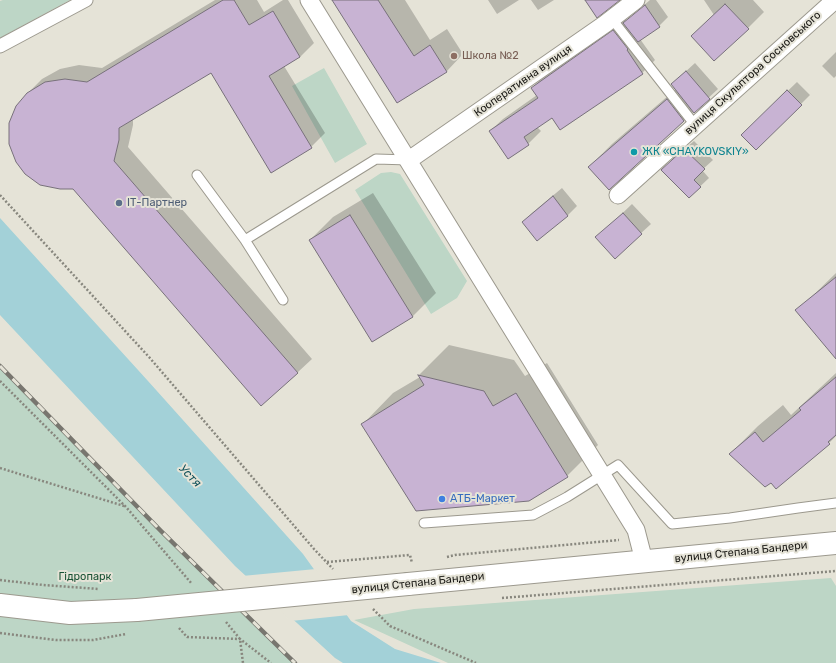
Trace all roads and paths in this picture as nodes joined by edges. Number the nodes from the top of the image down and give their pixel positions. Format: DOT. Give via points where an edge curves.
graph roads {
  1 [pos="86,0"];
  2 [pos="309,0"];
  3 [pos="636,0"];
  4 [pos="835,0"];
  5 [pos="612,19"];
  6 [pos="0,46"];
  7 [pos="695,125"];
  8 [pos="409,160"];
  9 [pos="197,175"];
  10 [pos="0,195"];
  11 [pos="618,195"];
  12 [pos="245,240"];
  13 [pos="283,300"];
  14 [pos="0,381"];
  15 [pos="0,468"];
  16 [pos="602,475"];
  17 [pos="836,503"];
  18 [pos="126,507"];
  19 [pos="424,523"];
  20 [pos="836,542"];
  21 [pos="410,555"];
  22 [pos="644,561"];
  23 [pos="327,562"];
  24 [pos="836,571"];
  25 [pos="338,573"];
  26 [pos="0,580"];
  27 [pos="193,585"];
  28 [pos="106,589"];
  29 [pos="499,599"];
  30 [pos="0,605"];
  31 [pos="369,605"];
  32 [pos="224,621"];
  33 [pos="176,626"];
  34 [pos="0,633"];
  35 [pos="127,634"];
  36 [pos="240,639"];
  37 [pos="243,663"];
  38 [pos="271,663"];
  39 [pos="476,663"];
  1 -- 6 [label="street"];
  2 -- 8 [label="street"];
  3 -- 5 [label="street, Кооперативна вулиця"];
  4 -- 7 [label="street, вулиця Скульптора Сосновського"];
  5 -- 7 [label="lane"];
  5 -- 8 [label="street, Кооперативна вулиця"];
  7 -- 11 [label="street, вулиця Скульптора Сосновського"];
  8 -- 12 [label="lane" via="376,159"];
  8 -- 16 [label="street"];
  9 -- 12 [label="lane"];
  10 -- 23 [label="path" via="150,357"];
  12 -- 13 [label="lane"];
  14 -- 18 [label="path"];
  15 -- 18 [label="path"];
  16 -- 17 [label="lane" via="618,465 672,524"];
  16 -- 19 [label="lane" via="533,515"];
  16 -- 22 [label="street" via="636,530"];
  18 -- 27 [label="path"];
  20 -- 22 [label="main road, вулиця Степана Бандери"];
  21 -- 23 [label="path"];
  22 -- 30 [label="main road, вулиця Степана Бандери, bridge" via="137,610 70,613"];
  23 -- 25 [label="path"];
  24 -- 29 [label="path"];
  26 -- 28 [label="path"];
  31 -- 39 [label="path" via="390,626"];
  32 -- 36 [label="path"];
  33 -- 36 [label="path" via="186,637"];
  34 -- 35 [label="path" via="56,640 93,640"];
  36 -- 37 [label="path"];
  36 -- 38 [label="path"];
}
